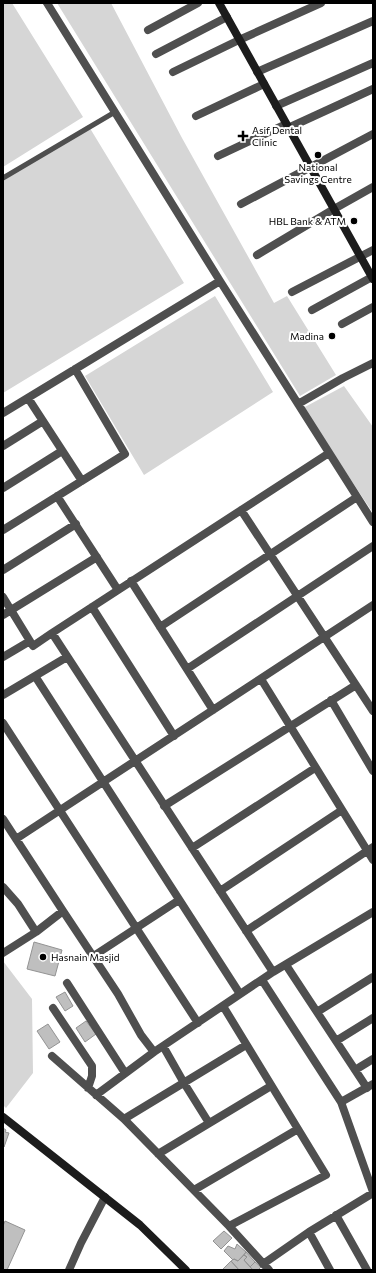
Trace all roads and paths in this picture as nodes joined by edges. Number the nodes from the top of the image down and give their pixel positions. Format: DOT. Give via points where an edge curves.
graph roads {
  1 [pos="47,3"];
  2 [pos="198,3"];
  3 [pos="219,3"];
  4 [pos="320,3"];
  5 [pos="227,17"];
  6 [pos="373,21"];
  7 [pos="148,30"];
  8 [pos="239,40"];
  9 [pos="156,54"];
  10 [pos="373,63"];
  11 [pos="173,72"];
  12 [pos="257,72"];
  13 [pos="264,84"];
  14 [pos="373,89"];
  15 [pos="276,106"];
  16 [pos="115,112"];
  17 [pos="196,116"];
  18 [pos="287,126"];
  19 [pos="373,134"];
  20 [pos="218,156"];
  21 [pos="310,166"];
  22 [pos="3,178"];
  23 [pos="373,187"];
  24 [pos="241,204"];
  25 [pos="334,209"];
  26 [pos="373,250"];
  27 [pos="257,256"];
  28 [pos="361,257"];
  29 [pos="372,278"];
  30 [pos="220,281"];
  31 [pos="292,292"];
  32 [pos="373,307"];
  33 [pos="312,310"];
  34 [pos="342,324"];
  35 [pos="373,362"];
  36 [pos="75,369"];
  37 [pos="28,398"];
  38 [pos="298,404"];
  39 [pos="3,413"];
  40 [pos="43,422"];
  41 [pos="3,446"];
  42 [pos="62,451"];
  43 [pos="329,453"];
  44 [pos="82,481"];
  45 [pos="3,488"];
  46 [pos="58,496"];
  47 [pos="357,497"];
  48 [pos="241,510"];
  49 [pos="373,522"];
  50 [pos="76,524"];
  51 [pos="3,530"];
  52 [pos="373,546"];
  53 [pos="270,555"];
  54 [pos="97,557"];
  55 [pos="3,570"];
  56 [pos="131,581"];
  57 [pos="118,590"];
  58 [pos="297,596"];
  59 [pos="3,597"];
  60 [pos="373,605"];
  61 [pos="92,607"];
  62 [pos="11,610"];
  63 [pos="3,615"];
  64 [pos="160,626"];
  65 [pos="52,633"];
  66 [pos="325,637"];
  67 [pos="30,641"];
  68 [pos="3,657"];
  69 [pos="67,657"];
  70 [pos="187,669"];
  71 [pos="35,676"];
  72 [pos="260,679"];
  73 [pos="356,685"];
  74 [pos="3,695"];
  75 [pos="331,700"];
  76 [pos="214,710"];
  77 [pos="373,712"];
  78 [pos="3,722"];
  79 [pos="290,726"];
  80 [pos="174,736"];
  81 [pos="135,762"];
  82 [pos="316,768"];
  83 [pos="373,771"];
  84 [pos="104,782"];
  85 [pos="164,806"];
  86 [pos="60,810"];
  87 [pos="342,810"];
  88 [pos="3,821"];
  89 [pos="16,839"];
  90 [pos="192,848"];
  91 [pos="370,848"];
  92 [pos="373,860"];
  93 [pos="3,886"];
  94 [pos="220,891"];
  95 [pos="179,900"];
  96 [pos="63,911"];
  97 [pos="373,912"];
  98 [pos="136,928"];
  99 [pos="246,931"];
  100 [pos="36,932"];
  101 [pos="3,952"];
  102 [pos="92,956"];
  103 [pos="286,965"];
  104 [pos="273,972"];
  105 [pos="373,977"];
  106 [pos="262,980"];
  107 [pos="67,983"];
  108 [pos="240,994"];
  109 [pos="223,1006"];
  110 [pos="53,1008"];
  111 [pos="317,1012"];
  112 [pos="373,1018"];
  113 [pos="198,1023"];
  114 [pos="336,1041"];
  115 [pos="246,1045"];
  116 [pos="163,1046"];
  117 [pos="154,1052"];
  118 [pos="52,1056"];
  119 [pos="373,1059"];
  120 [pos="355,1070"];
  121 [pos="125,1073"];
  122 [pos="184,1083"];
  123 [pos="271,1086"];
  124 [pos="370,1086"];
  125 [pos="88,1088"];
  126 [pos="96,1095"];
  127 [pos="341,1102"];
  128 [pos="3,1117"];
  129 [pos="124,1119"];
  130 [pos="209,1123"];
  131 [pos="298,1129"];
  132 [pos="158,1154"];
  133 [pos="194,1190"];
  134 [pos="373,1192"];
  135 [pos="104,1197"];
  136 [pos="336,1215"];
  137 [pos="229,1226"];
  138 [pos="309,1232"];
  139 [pos="264,1264"];
  140 [pos="69,1270"];
  141 [pos="186,1270"];
  142 [pos="269,1270"];
  143 [pos="330,1270"];
  144 [pos="367,1270"];
  1 -- 16 [label="street"];
  2 -- 7 [label="street"];
  3 -- 5 [label="street"];
  4 -- 8 [label="street"];
  5 -- 8 [label="street"];
  5 -- 9 [label="street"];
  6 -- 12 [label="street"];
  8 -- 11 [label="street"];
  8 -- 12 [label="street"];
  10 -- 15 [label="street"];
  12 -- 13 [label="street"];
  13 -- 15 [label="street"];
  13 -- 17 [label="street"];
  14 -- 18 [label="street"];
  15 -- 18 [label="street"];
  16 -- 22 [label="lane"];
  16 -- 30 [label="street"];
  18 -- 20 [label="street"];
  18 -- 21 [label="street"];
  19 -- 21 [label="street"];
  21 -- 24 [label="street"];
  21 -- 25 [label="street"];
  23 -- 25 [label="street"];
  25 -- 27 [label="street"];
  25 -- 28 [label="street"];
  26 -- 28 [label="street"];
  28 -- 29 [label="street"];
  28 -- 31 [label="street"];
  29 -- 33 [label="street"];
  30 -- 36 [label="street"];
  30 -- 38 [label="street"];
  32 -- 34 [label="street"];
  35 -- 38 [label="street"];
  36 -- 37 [label="street"];
  36 -- 44 [label="street" via="125,454"];
  37 -- 39 [label="street"];
  37 -- 40 [label="street"];
  38 -- 43 [label="street"];
  40 -- 41 [label="street"];
  40 -- 42 [label="street"];
  42 -- 44 [label="street"];
  42 -- 45 [label="street"];
  43 -- 47 [label="street"];
  43 -- 48 [label="street"];
  44 -- 46 [label="street"];
  46 -- 50 [label="street"];
  46 -- 51 [label="street"];
  47 -- 49 [label="street"];
  47 -- 53 [label="street"];
  48 -- 53 [label="street"];
  48 -- 56 [label="street"];
  50 -- 54 [label="street"];
  50 -- 55 [label="street"];
  52 -- 58 [label="street"];
  53 -- 58 [label="street"];
  53 -- 64 [label="street"];
  54 -- 57 [label="street"];
  54 -- 62 [label="street"];
  56 -- 57 [label="street"];
  56 -- 64 [label="street"];
  57 -- 61 [label="street"];
  58 -- 66 [label="street"];
  58 -- 70 [label="street"];
  59 -- 62 [label="street"];
  60 -- 66 [label="street"];
  61 -- 65 [label="street"];
  61 -- 80 [label="street"];
  62 -- 63 [label="street"];
  62 -- 67 [label="street"];
  64 -- 70 [label="street"];
  65 -- 67 [label="street" via="34,646"];
  65 -- 69 [label="street"];
  66 -- 72 [label="street"];
  66 -- 73 [label="street"];
  67 -- 68 [label="street"];
  69 -- 71 [label="street"];
  69 -- 81 [label="street"];
  70 -- 76 [label="street"];
  71 -- 74 [label="street"];
  71 -- 84 [label="street"];
  72 -- 76 [label="street"];
  72 -- 79 [label="street"];
  73 -- 75 [label="street"];
  73 -- 77 [label="street"];
  75 -- 79 [label="street"];
  75 -- 83 [label="street"];
  76 -- 80 [label="street"];
  78 -- 86 [label="street"];
  79 -- 82 [label="street"];
  79 -- 85 [label="street"];
  80 -- 81 [label="street"];
  81 -- 84 [label="street"];
  81 -- 85 [label="street"];
  82 -- 87 [label="street"];
  82 -- 90 [label="street"];
  84 -- 86 [label="street"];
  84 -- 95 [label="street"];
  85 -- 90 [label="street"];
  86 -- 89 [label="street"];
  86 -- 98 [label="street"];
  87 -- 91 [label="street"];
  87 -- 94 [label="street"];
  88 -- 89 [label="street"];
  89 -- 96 [label="street"];
  90 -- 94 [label="street"];
  91 -- 92 [label="street"];
  91 -- 99 [label="street"];
  93 -- 100 [label="street"];
  94 -- 99 [label="street"];
  95 -- 98 [label="street"];
  95 -- 108 [label="street"];
  96 -- 100 [label="street"];
  96 -- 102 [label="street"];
  97 -- 103 [label="street"];
  98 -- 102 [label="street"];
  98 -- 113 [label="street"];
  99 -- 104 [label="street"];
  100 -- 101 [label="street"];
  102 -- 117 [label="street"];
  103 -- 104 [label="street"];
  103 -- 111 [label="street"];
  104 -- 106 [label="street"];
  105 -- 111 [label="street"];
  106 -- 108 [label="street"];
  106 -- 127 [label="street"];
  107 -- 121 [label="street"];
  108 -- 109 [label="street"];
  109 -- 113 [label="street"];
  109 -- 115 [label="street"];
  110 -- 125 [label="street" via="92,1066"];
  111 -- 114 [label="street"];
  112 -- 114 [label="street"];
  113 -- 116 [label="street"];
  114 -- 120 [label="street"];
  115 -- 122 [label="street"];
  115 -- 123 [label="street"];
  116 -- 117 [label="street"];
  116 -- 122 [label="street"];
  117 -- 121 [label="street"];
  118 -- 125 [label="street"];
  119 -- 120 [label="street"];
  120 -- 124 [label="street"];
  121 -- 126 [label="street"];
  122 -- 129 [label="street"];
  122 -- 130 [label="street"];
  123 -- 130 [label="street"];
  123 -- 131 [label="street"];
  124 -- 127 [label="street"];
  125 -- 126 [label="street"];
  126 -- 129 [label="street"];
  127 -- 134 [label="street"];
  128 -- 135 [label="street"];
  129 -- 132 [label="street"];
  130 -- 132 [label="street"];
  131 -- 133 [label="street"];
  131 -- 137 [label="street" via="326,1175"];
  132 -- 133 [label="street"];
  133 -- 137 [label="street"];
  134 -- 136 [label="street"];
  135 -- 140 [label="street"];
  135 -- 141 [label="street" via="140,1226"];
  136 -- 138 [label="street"];
  136 -- 144 [label="street"];
  137 -- 139 [label="street"];
  138 -- 139 [label="street"];
  138 -- 143 [label="street"];
  139 -- 142 [label="street"];
}
